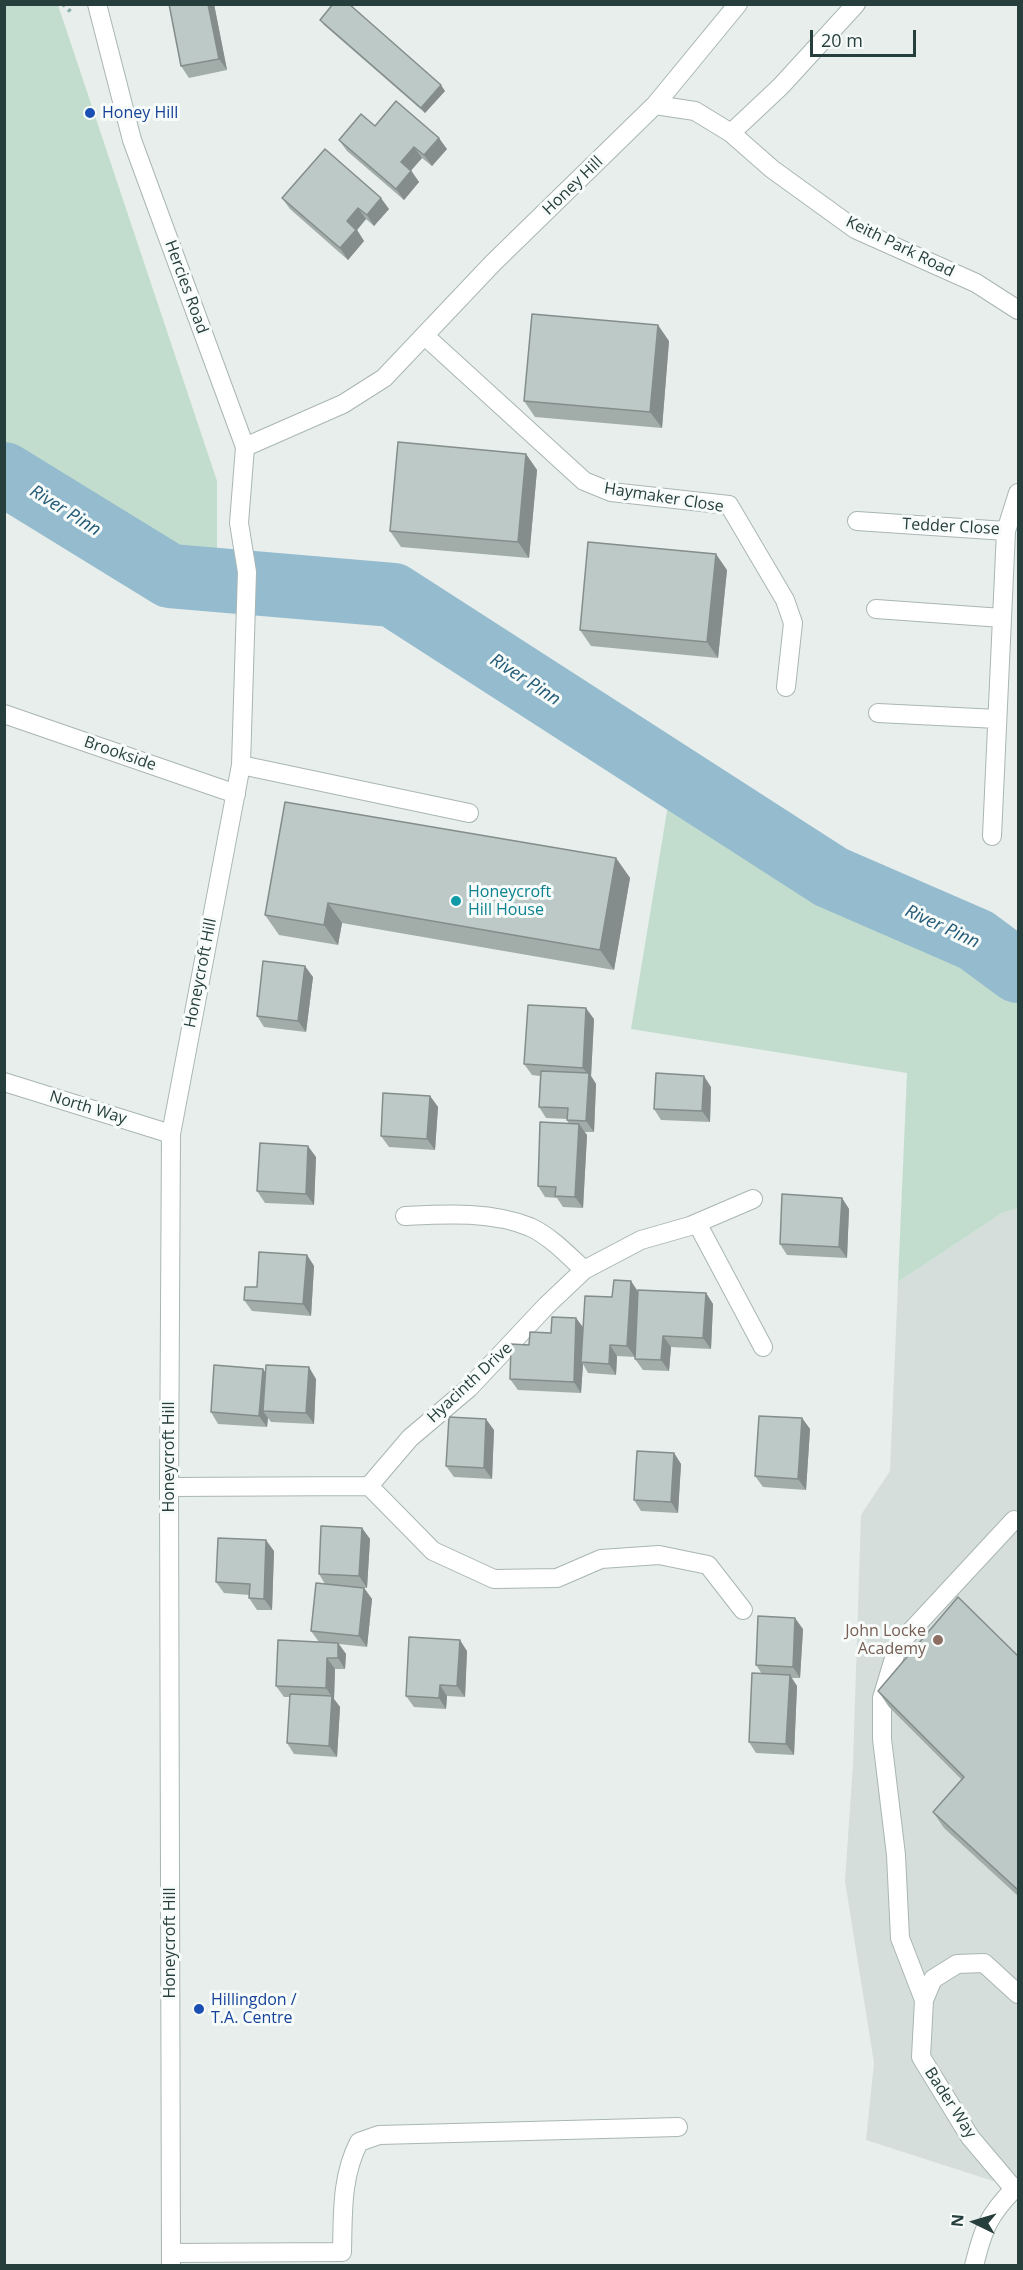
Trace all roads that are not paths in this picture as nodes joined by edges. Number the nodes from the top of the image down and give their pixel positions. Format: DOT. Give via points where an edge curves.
graph roads {
  1 [pos="97,4"];
  2 [pos="738,4"];
  3 [pos="856,4"];
  4 [pos="655,105"];
  5 [pos="731,133"];
  6 [pos="1018,310"];
  7 [pos="425,336"];
  8 [pos="245,447"];
  9 [pos="1018,493"];
  10 [pos="857,521"];
  11 [pos="1006,531"];
  12 [pos="876,609"];
  13 [pos="1002,618"];
  14 [pos="246,654"];
  15 [pos="786,687"];
  16 [pos="878,712"];
  17 [pos="4,714"];
  18 [pos="997,718"];
  19 [pos="241,765"];
  20 [pos="236,794"];
  21 [pos="469,813"];
  22 [pos="992,836"];
  23 [pos="4,1082"];
  24 [pos="171,1134"];
  25 [pos="753,1199"];
  26 [pos="405,1216"];
  27 [pos="696,1223"];
  28 [pos="584,1270"];
  29 [pos="763,1347"];
  30 [pos="369,1486"];
  31 [pos="169,1487"];
  32 [pos="1014,1520"];
  33 [pos="743,1610"];
  34 [pos="1018,1994"];
  35 [pos="924,2000"];
  36 [pos="678,2127"];
  37 [pos="1016,2189"];
  38 [pos="171,2259"];
  39 [pos="342,2259"];
  40 [pos="974,2265"];
  1 -- 8 [label="street, Hercies Road" via="132,140"];
  2 -- 4 [label="street, Honey Hill"];
  3 -- 5 [label="street" via="781,86"];
  4 -- 5 [label="street, Keith Park Road" via="695,111"];
  4 -- 7 [label="street, Honey Hill"];
  5 -- 6 [label="street, Keith Park Road" via="772,169 855,229 976,283"];
  7 -- 8 [label="street, Honey Hill" via="384,378 343,404"];
  7 -- 15 [label="street, Haymaker Close" via="584,482 611,492 729,505 785,600 792,623"];
  8 -- 14 [label="street, Hercies Road" via="239,523 248,572"];
  9 -- 11 [label="street, Tedder Close"];
  10 -- 11 [label="street, Tedder Close"];
  11 -- 13 [label="street"];
  12 -- 13 [label="street"];
  13 -- 18 [label="street"];
  14 -- 19 [label="street, Honeycroft Hill"];
  16 -- 18 [label="street"];
  17 -- 20 [label="street, Brookside"];
  18 -- 22 [label="street"];
  19 -- 20 [label="street, Honeycroft Hill"];
  19 -- 21 [label="street"];
  20 -- 24 [label="street, Honeycroft Hill"];
  23 -- 24 [label="street, North Way"];
  24 -- 31 [label="street, Honeycroft Hill"];
  25 -- 27 [label="street, Hyacinth Drive"];
  26 -- 28 [label="street" via="500,1218 531,1227"];
  27 -- 28 [label="street, Hyacinth Drive" via="641,1240"];
  27 -- 29 [label="street"];
  28 -- 30 [label="street, Hyacinth Drive" via="469,1388 410,1438"];
  30 -- 31 [label="street"];
  30 -- 33 [label="street" via="433,1551 494,1579 557,1578 601,1559 658,1555 708,1565"];
  31 -- 38 [label="street, Honeycroft Hill"];
  32 -- 35 [label="street" via="898,1645 882,1698 882,1739 896,1855 900,1938"];
  34 -- 35 [label="street" via="984,1963 957,1964 933,1979"];
  35 -- 37 [label="street, Bader Way" via="921,2057 970,2137"];
  36 -- 39 [label="street" via="379,2135 359,2142 345,2176"];
  37 -- 40 [label="street" via="997,2207 983,2229"];
  38 -- 39 [label="street"];
}
